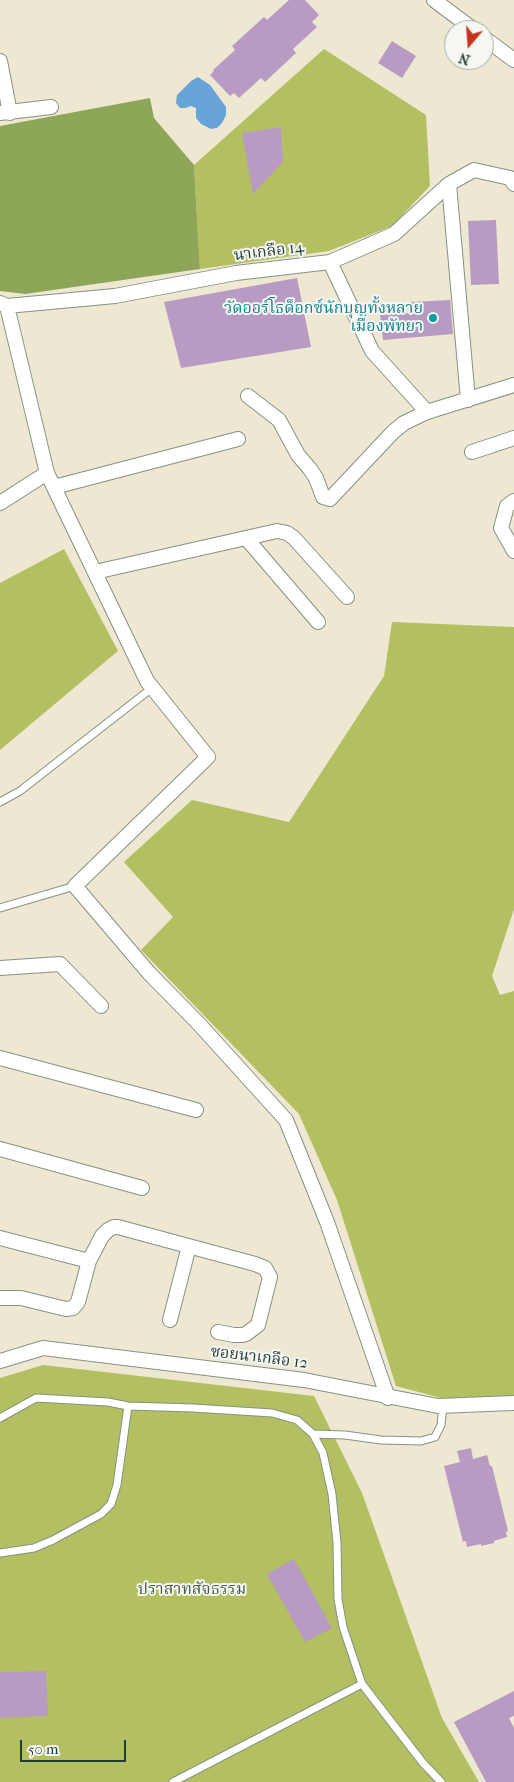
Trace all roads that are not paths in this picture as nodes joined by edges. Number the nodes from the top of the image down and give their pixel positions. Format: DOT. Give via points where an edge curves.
graph roads {
  1 [pos="434,0"];
  2 [pos="461,20"];
  3 [pos="494,45"];
  4 [pos="514,60"];
  5 [pos="1,70"];
  6 [pos="52,107"];
  7 [pos="5,113"];
  8 [pos="449,184"];
  9 [pos="514,184"];
  10 [pos="330,262"];
  11 [pos="4,304"];
  12 [pos="514,385"];
  13 [pos="248,396"];
  14 [pos="468,400"];
  15 [pos="428,412"];
  16 [pos="514,438"];
  17 [pos="238,439"];
  18 [pos="472,452"];
  19 [pos="47,473"];
  20 [pos="54,487"];
  21 [pos="514,501"];
  22 [pos="0,503"];
  23 [pos="246,538"];
  24 [pos="514,551"];
  25 [pos="95,572"];
  26 [pos="346,597"];
  27 [pos="318,622"];
  28 [pos="152,688"];
  29 [pos="0,802"];
  30 [pos="74,886"];
  31 [pos="0,908"];
  32 [pos="0,968"];
  33 [pos="101,1006"];
  34 [pos="0,1058"];
  35 [pos="196,1110"];
  36 [pos="0,1149"];
  37 [pos="142,1188"];
  38 [pos="0,1238"];
  39 [pos="189,1246"];
  40 [pos="89,1261"];
  41 [pos="0,1298"];
  42 [pos="170,1320"];
  43 [pos="218,1332"];
  44 [pos="0,1361"];
  45 [pos="388,1398"];
  46 [pos="514,1403"];
  47 [pos="128,1406"];
  48 [pos="443,1406"];
  49 [pos="0,1418"];
  50 [pos="313,1434"];
  51 [pos="0,1553"];
  52 [pos="362,1684"];
  53 [pos="173,1782"];
  54 [pos="441,1782"];
  1 -- 2 [label="street"];
  3 -- 4 [label="street"];
  5 -- 7 [label="street"];
  6 -- 7 [label="street"];
  8 -- 9 [label="street, นาเกลือ 14" via="474,170 510,178"];
  8 -- 10 [label="street, นาเกลือ 14" via="394,234"];
  8 -- 14 [label="street"];
  10 -- 11 [label="street, นาเกลือ 14" via="236,273 115,296"];
  10 -- 15 [label="street" via="372,351"];
  11 -- 19 [label="street"];
  12 -- 14 [label="street"];
  13 -- 15 [label="street" via="279,420 327,499 332,498 393,432"];
  14 -- 15 [label="street"];
  16 -- 18 [label="street"];
  17 -- 20 [label="street"];
  19 -- 20 [label="street"];
  19 -- 22 [label="street"];
  20 -- 25 [label="street"];
  21 -- 24 [label="street" via="507,506 500,528"];
  23 -- 25 [label="street"];
  23 -- 26 [label="street" via="277,531 287,533"];
  23 -- 27 [label="street"];
  25 -- 28 [label="street"];
  28 -- 29 [label="lane" via="20,791"];
  28 -- 30 [label="street" via="208,757"];
  30 -- 31 [label="lane"];
  30 -- 45 [label="street" via="149,973 286,1120 327,1222"];
  32 -- 33 [label="street" via="60,964"];
  34 -- 35 [label="street"];
  36 -- 37 [label="street"];
  38 -- 40 [label="street"];
  39 -- 40 [label="street" via="114,1227 102,1236"];
  39 -- 42 [label="street"];
  39 -- 43 [label="street" via="256,1264 269,1273 258,1325 242,1335"];
  40 -- 41 [label="street" via="78,1302 73,1308 21,1298"];
  44 -- 45 [label="street, ซอยนาเกลือ 12" via="43,1348 304,1380"];
  45 -- 48 [label="street, ซอยนาเกลือ 12"];
  46 -- 48 [label="street, ซอยนาเกลือ 12"];
  47 -- 49 [label="lane" via="36,1398"];
  47 -- 50 [label="lane" via="272,1413 297,1420"];
  47 -- 51 [label="lane" via="117,1486 111,1504 101,1514 53,1540 34,1548"];
  48 -- 50 [label="lane" via="441,1425 435,1437 421,1441"];
  50 -- 52 [label="lane" via="323,1453 332,1494 338,1599 343,1627"];
  52 -- 53 [label="lane"];
  52 -- 54 [label="lane"];
}
